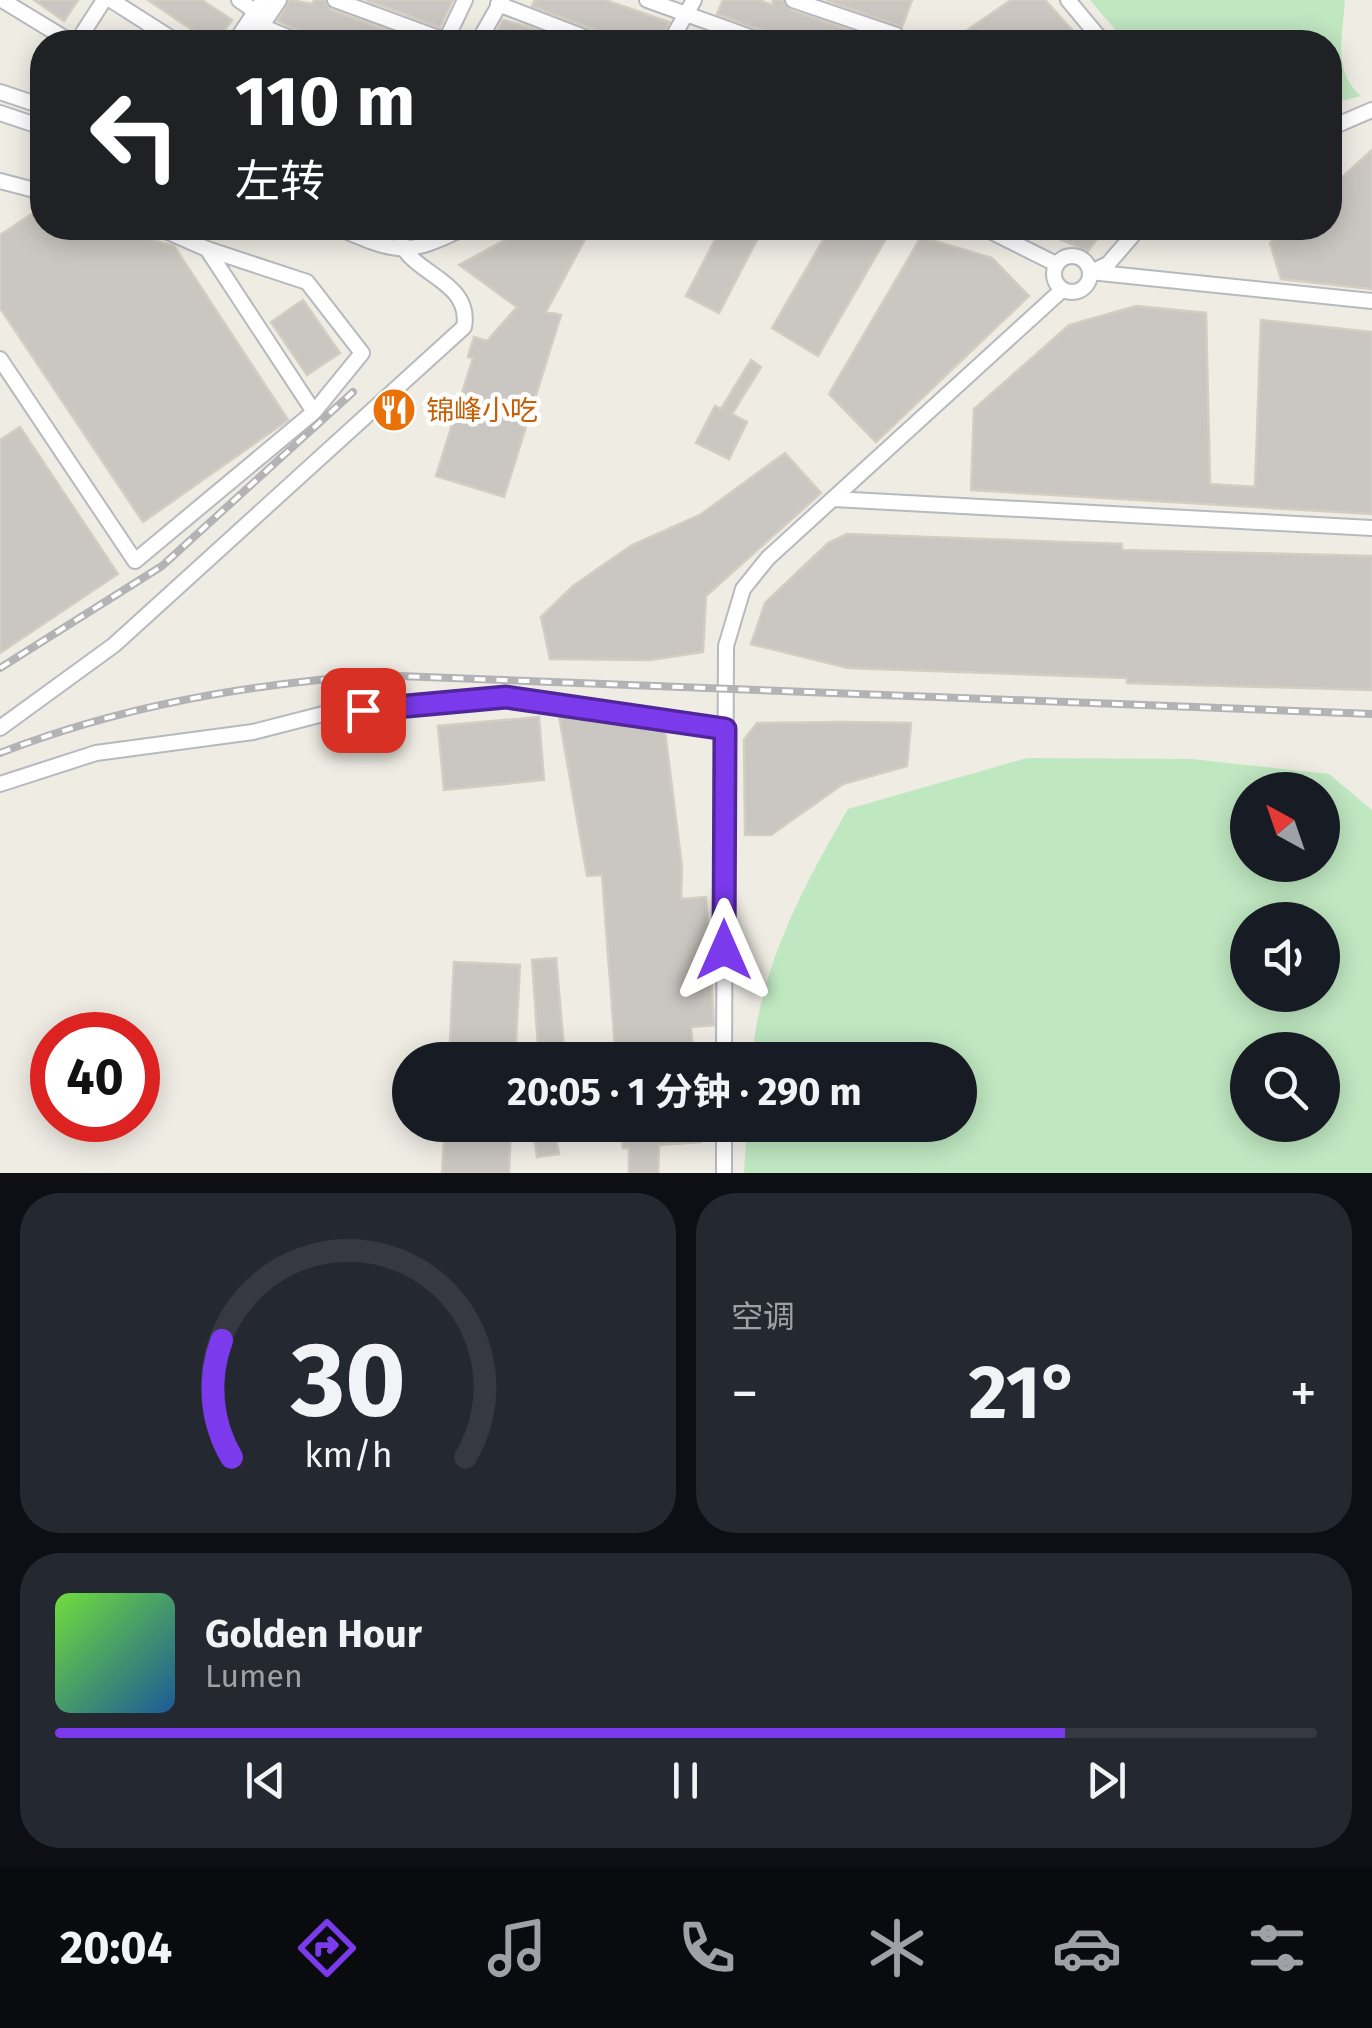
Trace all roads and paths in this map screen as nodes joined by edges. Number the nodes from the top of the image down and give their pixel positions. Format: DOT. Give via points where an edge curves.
graph roads {
  1 [pos="2,0"];
  2 [pos="108,0"];
  3 [pos="238,0"];
  4 [pos="278,0"];
  5 [pos="335,0"];
  6 [pos="465,0"];
  7 [pos="648,0"];
  8 [pos="694,0"];
  9 [pos="793,0"];
  10 [pos="1068,0"];
  11 [pos="500,2"];
  12 [pos="260,13"];
  13 [pos="687,15"];
  14 [pos="53,30"];
  15 [pos="84,30"];
  16 [pos="158,30"];
  17 [pos="283,30"];
  18 [pos="414,30"];
  19 [pos="451,30"];
  20 [pos="485,30"];
  21 [pos="569,30"];
  22 [pos="678,30"];
  23 [pos="730,30"];
  24 [pos="881,30"];
  25 [pos="1093,30"];
  26 [pos="0,92"];
  27 [pos="30,100"];
  28 [pos="1372,110"];
  29 [pos="0,113"];
  30 [pos="30,123"];
  31 [pos="1342,123"];
  32 [pos="0,181"];
  33 [pos="30,189"];
  34 [pos="186,240"];
  35 [pos="368,240"];
  36 [pos="402,240"];
  37 [pos="440,240"];
  38 [pos="1008,240"];
  39 [pos="1129,240"];
  40 [pos="207,249"];
  41 [pos="410,256"];
  42 [pos="1056,264"];
  43 [pos="1090,272"];
  44 [pos="1062,290"];
  45 [pos="1372,301"];
  46 [pos="0,359"];
  47 [pos="314,412"];
  48 [pos="833,499"];
  49 [pos="1372,528"];
  50 [pos="0,728"];
  51 [pos="725,729"];
  52 [pos="0,784"];
  53 [pos="724,1042"];
  54 [pos="724,1142"];
  55 [pos="724,1173"];
  1 -- 14 [label="street"];
  2 -- 15 [label="street"];
  2 -- 16 [label="street"];
  3 -- 12 [label="street"];
  4 -- 12 [label="street"];
  5 -- 18 [label="street"];
  6 -- 19 [label="street"];
  7 -- 13 [label="street"];
  8 -- 13 [label="street"];
  9 -- 24 [label="street"];
  10 -- 25 [label="street"];
  11 -- 20 [label="street"];
  11 -- 21 [label="street"];
  12 -- 17 [label="street"];
  13 -- 22 [label="street"];
  13 -- 23 [label="street"];
  26 -- 27 [label="street"];
  28 -- 31 [label="street"];
  29 -- 30 [label="street"];
  32 -- 33 [label="street"];
  34 -- 40 [label="street"];
  35 -- 41 [label="street"];
  36 -- 41 [label="street"];
  37 -- 41 [label="street"];
  38 -- 42 [label="street"];
  39 -- 43 [label="street" via="1108,264"];
  40 -- 47 [label="street"];
  40 -- 47 [label="street" via="307,282 362,353"];
  41 -- 50 [label="street" via="456,293 465,307 464,327 114,646"];
  42 -- 43 [label="street" via="1076,256"];
  42 -- 44 [label="street"];
  43 -- 44 [label="street" via="1084,288"];
  43 -- 45 [label="street"];
  44 -- 48 [label="street"];
  46 -- 47 [label="street" via="135,560"];
  48 -- 49 [label="street"];
  48 -- 51 [label="street" via="743,589 726,646"];
  51 -- 52 [label="street" via="506,697 327,713 253,732 96,753"];
  51 -- 53 [label="street"];
  54 -- 55 [label="street"];
}
